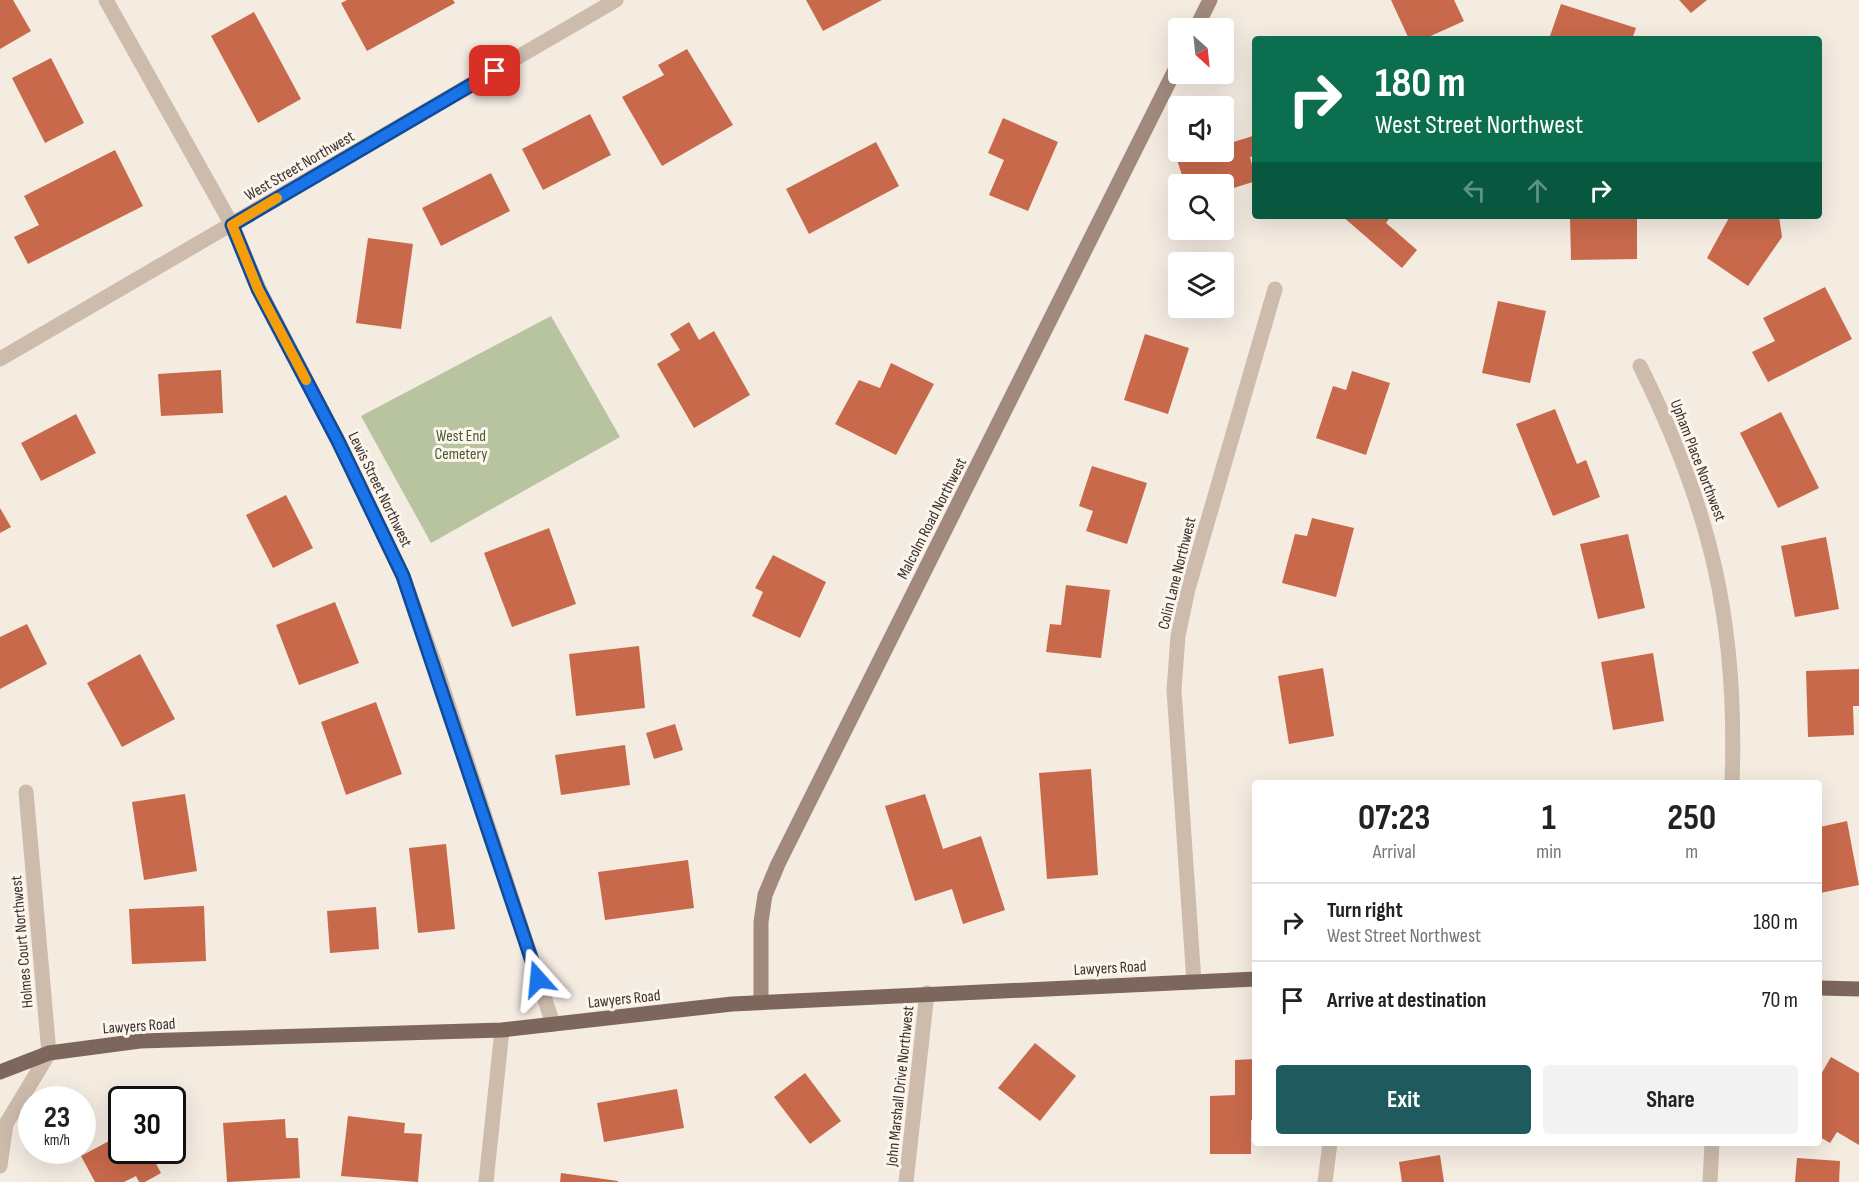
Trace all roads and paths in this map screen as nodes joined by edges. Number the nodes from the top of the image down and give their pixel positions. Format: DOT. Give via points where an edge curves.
graph roads {
  1 [pos="106,0"];
  2 [pos="616,0"];
  3 [pos="1210,0"];
  4 [pos="1201,18"];
  5 [pos="1168,84"];
  6 [pos="232,225"];
  7 [pos="1275,289"];
  8 [pos="0,359"];
  9 [pos="1640,366"];
  10 [pos="1732,780"];
  11 [pos="26,792"];
  12 [pos="1252,979"];
  13 [pos="1194,982"];
  14 [pos="1822,988"];
  15 [pos="1859,989"];
  16 [pos="927,993"];
  17 [pos="761,1002"];
  18 [pos="553,1024"];
  19 [pos="502,1030"];
  20 [pos="49,1053"];
  21 [pos="0,1072"];
  22 [pos="1330,1146"];
  23 [pos="1712,1146"];
  24 [pos="0,1166"];
  25 [pos="486,1182"];
  26 [pos="906,1182"];
  27 [pos="1325,1182"];
  28 [pos="1710,1182"];
  1 -- 6 [label="street, Lewis Street Northwest"];
  2 -- 6 [label="street, West Street Northwest"];
  3 -- 4 [label="main road"];
  5 -- 17 [label="main road, Malcolm Road Northwest" via="778,864 765,895 761,922"];
  6 -- 8 [label="street, West Street Northwest"];
  6 -- 18 [label="street, Lewis Street Northwest" via="258,289 403,576"];
  7 -- 13 [label="street, Colin Lane Northwest" via="1188,589 1178,636 1174,690"];
  9 -- 10 [label="street, Upham Place Northwest" via="1671,429 1699,501 1718,575 1730,648"];
  11 -- 20 [label="street, Holmes Court Northwest"];
  12 -- 13 [label="main road, Lawyers Road"];
  13 -- 16 [label="main road, Lawyers Road"];
  14 -- 15 [label="main road"];
  16 -- 17 [label="main road, Lawyers Road"];
  16 -- 26 [label="street, John Marshall Drive Northwest"];
  17 -- 18 [label="main road, Lawyers Road"];
  18 -- 19 [label="main road, Lawyers Road"];
  19 -- 20 [label="main road, Lawyers Road" via="140,1041"];
  19 -- 25 [label="street"];
  20 -- 21 [label="main road, Lawyers Road"];
  20 -- 24 [label="street" via="6,1124"];
  22 -- 27 [label="street"];
  23 -- 28 [label="street"];
}
